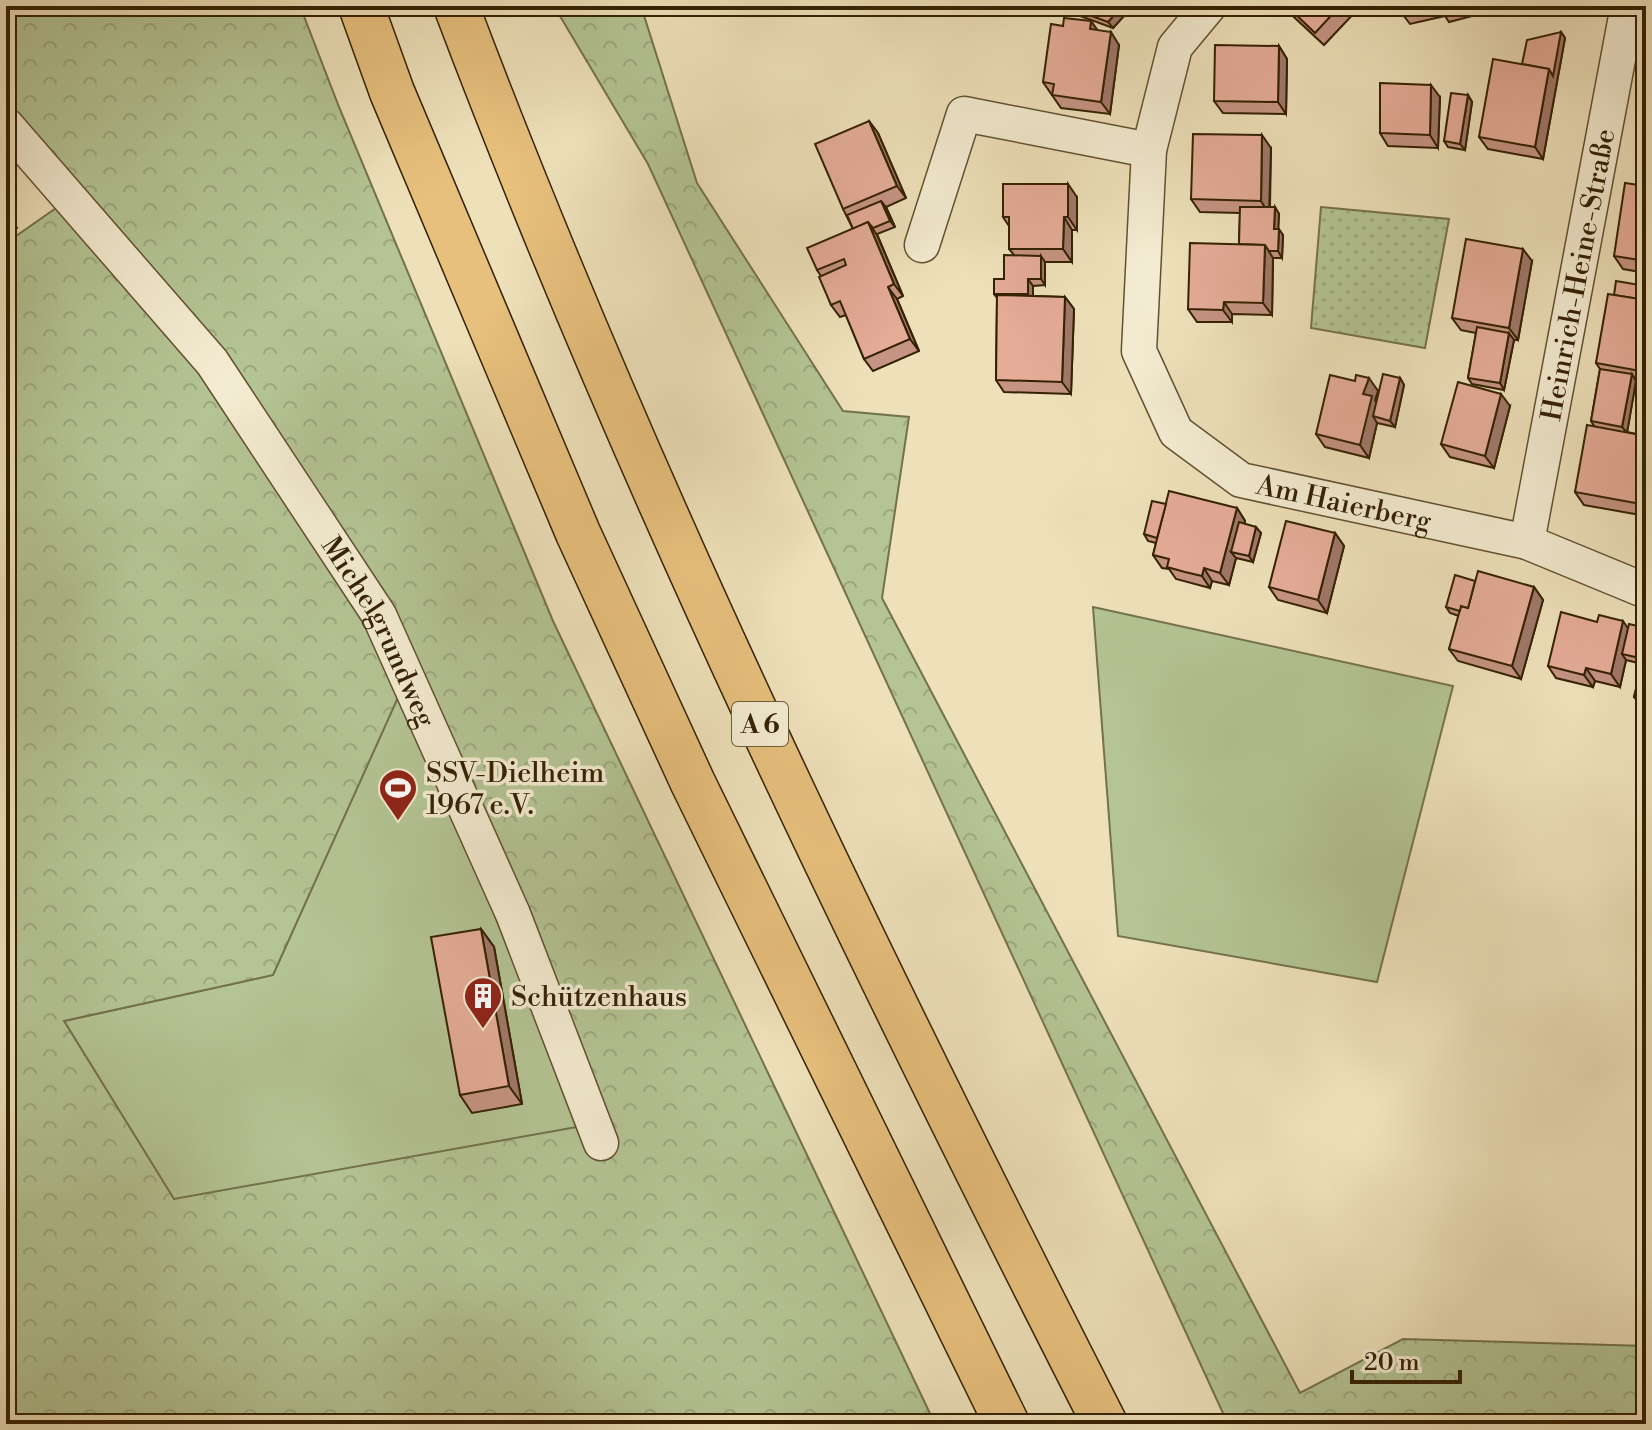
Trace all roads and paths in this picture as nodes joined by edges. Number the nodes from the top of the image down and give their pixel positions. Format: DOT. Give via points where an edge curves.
graph roads {
  1 [pos="361,6"];
  2 [pos="456,6"];
  3 [pos="1209,6"];
  4 [pos="1628,6"];
  5 [pos="6,125"];
  6 [pos="1149,150"];
  7 [pos="922,245"];
  8 [pos="1527,542"];
  9 [pos="1646,591"];
  10 [pos="601,1143"];
  11 [pos="1007,1424"];
  12 [pos="1105,1424"];
  1 -- 11 [label="highway" via="578,533 700,797"];
  2 -- 12 [label="highway, A 6" via="566,287 698,588"];
  3 -- 6 [label="street, Am Haierberg" via="1175,47"];
  4 -- 8 [label="street, Heinrich-Heine-Straße"];
  5 -- 10 [label="street, Michelgrundweg" via="212,362 379,615 513,914"];
  6 -- 7 [label="street" via="964,114"];
  6 -- 8 [label="street, Am Haierberg" via="1139,351 1176,432 1241,480"];
  8 -- 9 [label="street, Am Haierberg"];
}
